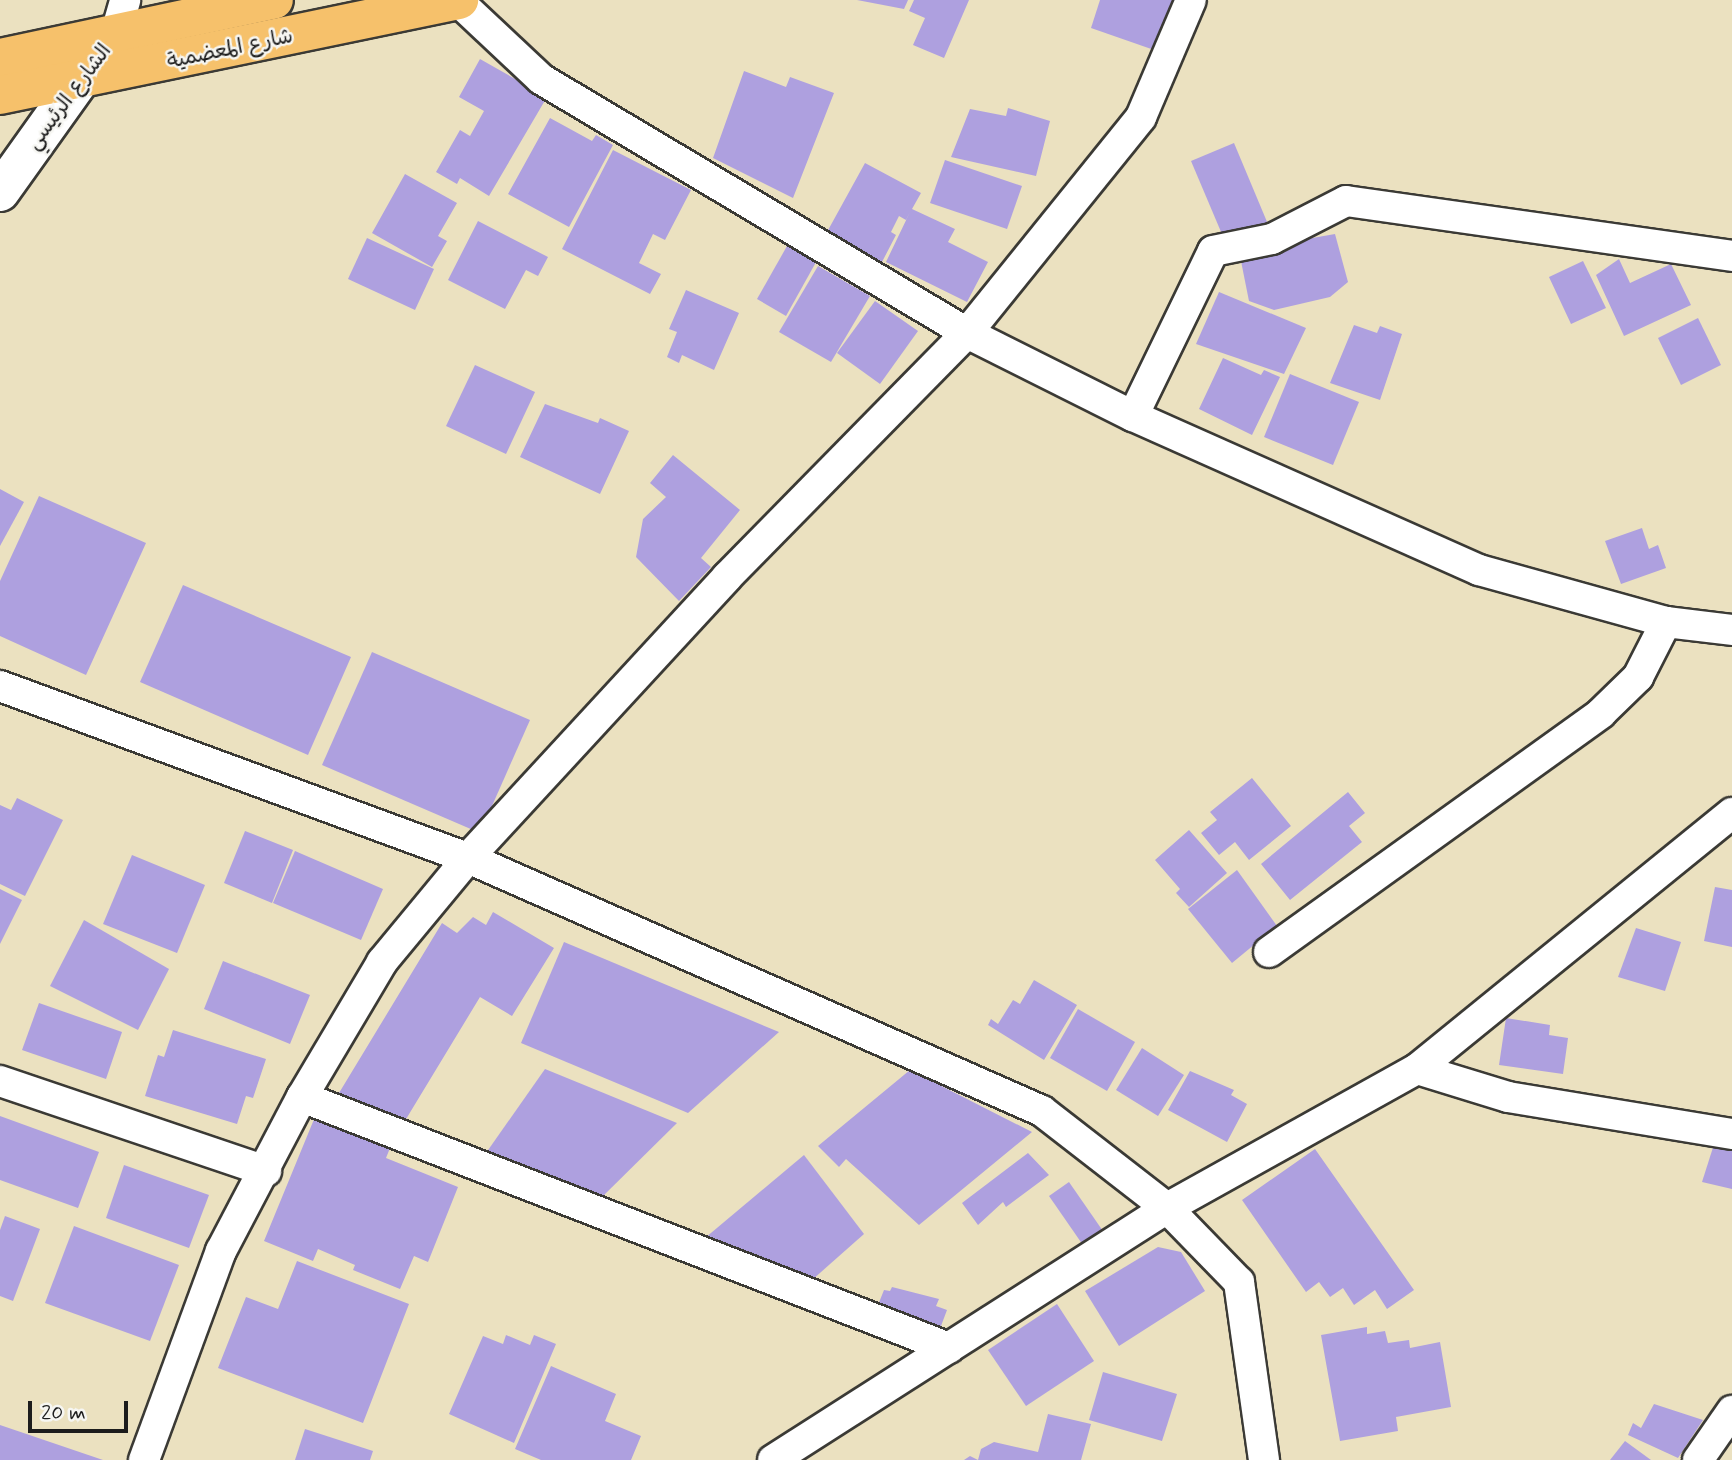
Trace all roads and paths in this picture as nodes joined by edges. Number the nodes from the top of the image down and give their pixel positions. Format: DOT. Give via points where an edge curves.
graph roads {
  1 [pos="125,0"];
  2 [pos="274,0"];
  3 [pos="458,0"];
  4 [pos="1191,0"];
  5 [pos="386,8"];
  6 [pos="115,36"];
  7 [pos="0,58"];
  8 [pos="77,82"];
  9 [pos="0,95"];
  10 [pos="0,192"];
  11 [pos="1732,257"];
  12 [pos="967,333"];
  13 [pos="1133,416"];
  14 [pos="1666,622"];
  15 [pos="1732,630"];
  16 [pos="0,686"];
  17 [pos="1732,813"];
  18 [pos="468,858"];
  19 [pos="1269,952"];
  20 [pos="1417,1069"];
  21 [pos="0,1081"];
  22 [pos="302,1097"];
  23 [pos="1732,1134"];
  24 [pos="266,1171"];
  25 [pos="1167,1208"];
  26 [pos="949,1348"];
  27 [pos="1732,1411"];
  28 [pos="144,1460"];
  29 [pos="773,1460"];
  30 [pos="1264,1460"];
  31 [pos="1698,1460"];
  1 -- 6 [label="street"];
  2 -- 6 [label="main road, شارع المعضمية"];
  3 -- 5 [label="main road, شارع المعضمية"];
  3 -- 12 [label="street" via="541,79"];
  4 -- 12 [label="street" via="1141,117"];
  5 -- 8 [label="main road, شارع المعضمية"];
  6 -- 7 [label="main road, شارع المعضمية"];
  6 -- 8 [label="street, الشارع الرئيسي"];
  8 -- 9 [label="main road, شارع المعضمية"];
  8 -- 10 [label="street, الشارع الرئيسي"];
  11 -- 13 [label="street" via="1346,201 1272,239 1213,251"];
  12 -- 13 [label="street"];
  12 -- 18 [label="street" via="727,576"];
  13 -- 14 [label="street" via="1479,570"];
  14 -- 15 [label="street"];
  14 -- 19 [label="street" via="1638,677 1601,713"];
  16 -- 18 [label="street"];
  17 -- 20 [label="street"];
  18 -- 22 [label="street" via="382,962"];
  18 -- 25 [label="street" via="1042,1111"];
  20 -- 23 [label="street" via="1508,1097"];
  20 -- 25 [label="street"];
  21 -- 24 [label="street"];
  22 -- 24 [label="street"];
  22 -- 26 [label="street"];
  24 -- 28 [label="street" via="222,1251"];
  25 -- 26 [label="street"];
  25 -- 30 [label="street" via="1239,1282"];
  26 -- 29 [label="street"];
  27 -- 31 [label="street"];
}
